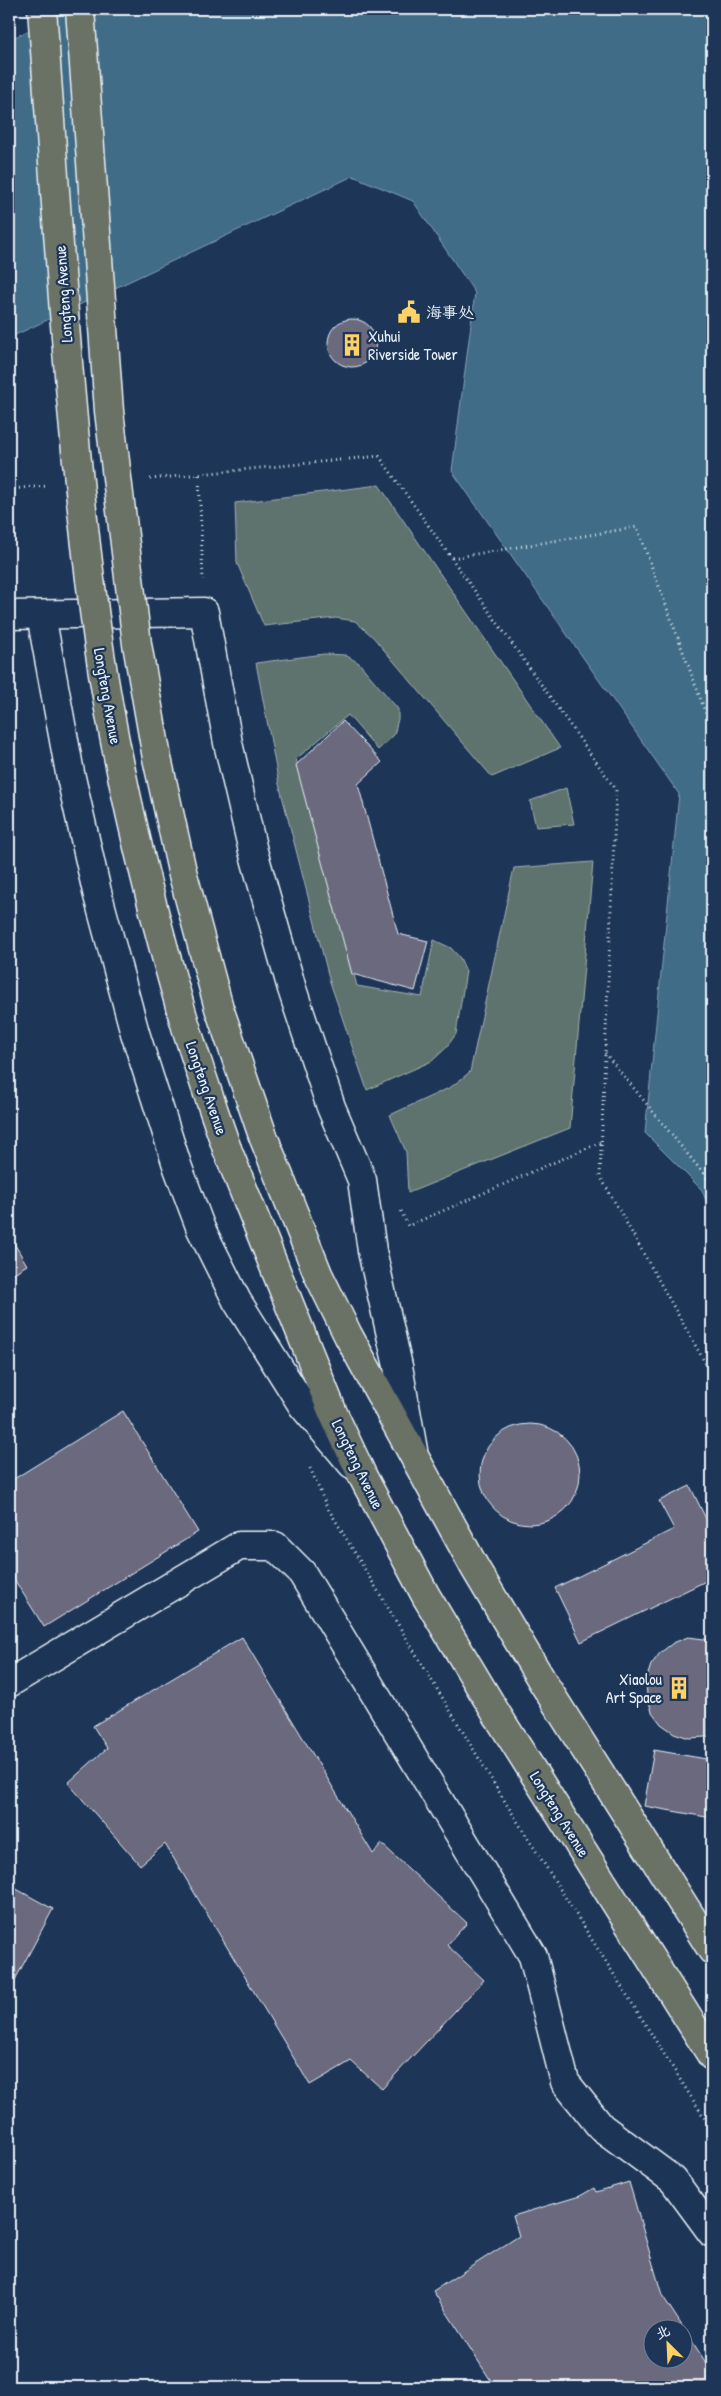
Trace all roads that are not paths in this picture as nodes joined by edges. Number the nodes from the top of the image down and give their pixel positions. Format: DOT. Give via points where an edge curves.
graph roads {
  1 [pos="42,9"];
  2 [pos="80,9"];
  3 [pos="9,615"];
  4 [pos="41,615"];
  5 [pos="413,1452"];
  6 [pos="363,1477"];
  7 [pos="9,1682"];
  8 [pos="712,1950"];
  9 [pos="712,2056"];
  10 [pos="712,2233"];
  1 -- 6 [label="main road, Longteng Avenue, bridge" via="72,414 100,650 146,881 183,1019 227,1149 333,1413"];
  2 -- 5 [label="main road, bridge" via="109,411 137,644 182,871 219,1008 263,1136 318,1274"];
  3 -- 4 [label="street"];
  4 -- 5 [label="street" via="204,612 228,743 255,860 292,989 331,1107 362,1180 372,1251"];
  4 -- 6 [label="street" via="70,773 97,892 135,1033 178,1168 201,1229 237,1300 304,1406"];
  5 -- 8 [label="main road" via="544,1684"];
  6 -- 9 [label="main road, Longteng Avenue" via="426,1596 496,1713"];
  7 -- 10 [label="street" via="239,1546 275,1546 302,1573 533,1956 565,2082 601,2127 673,2180"];
}
